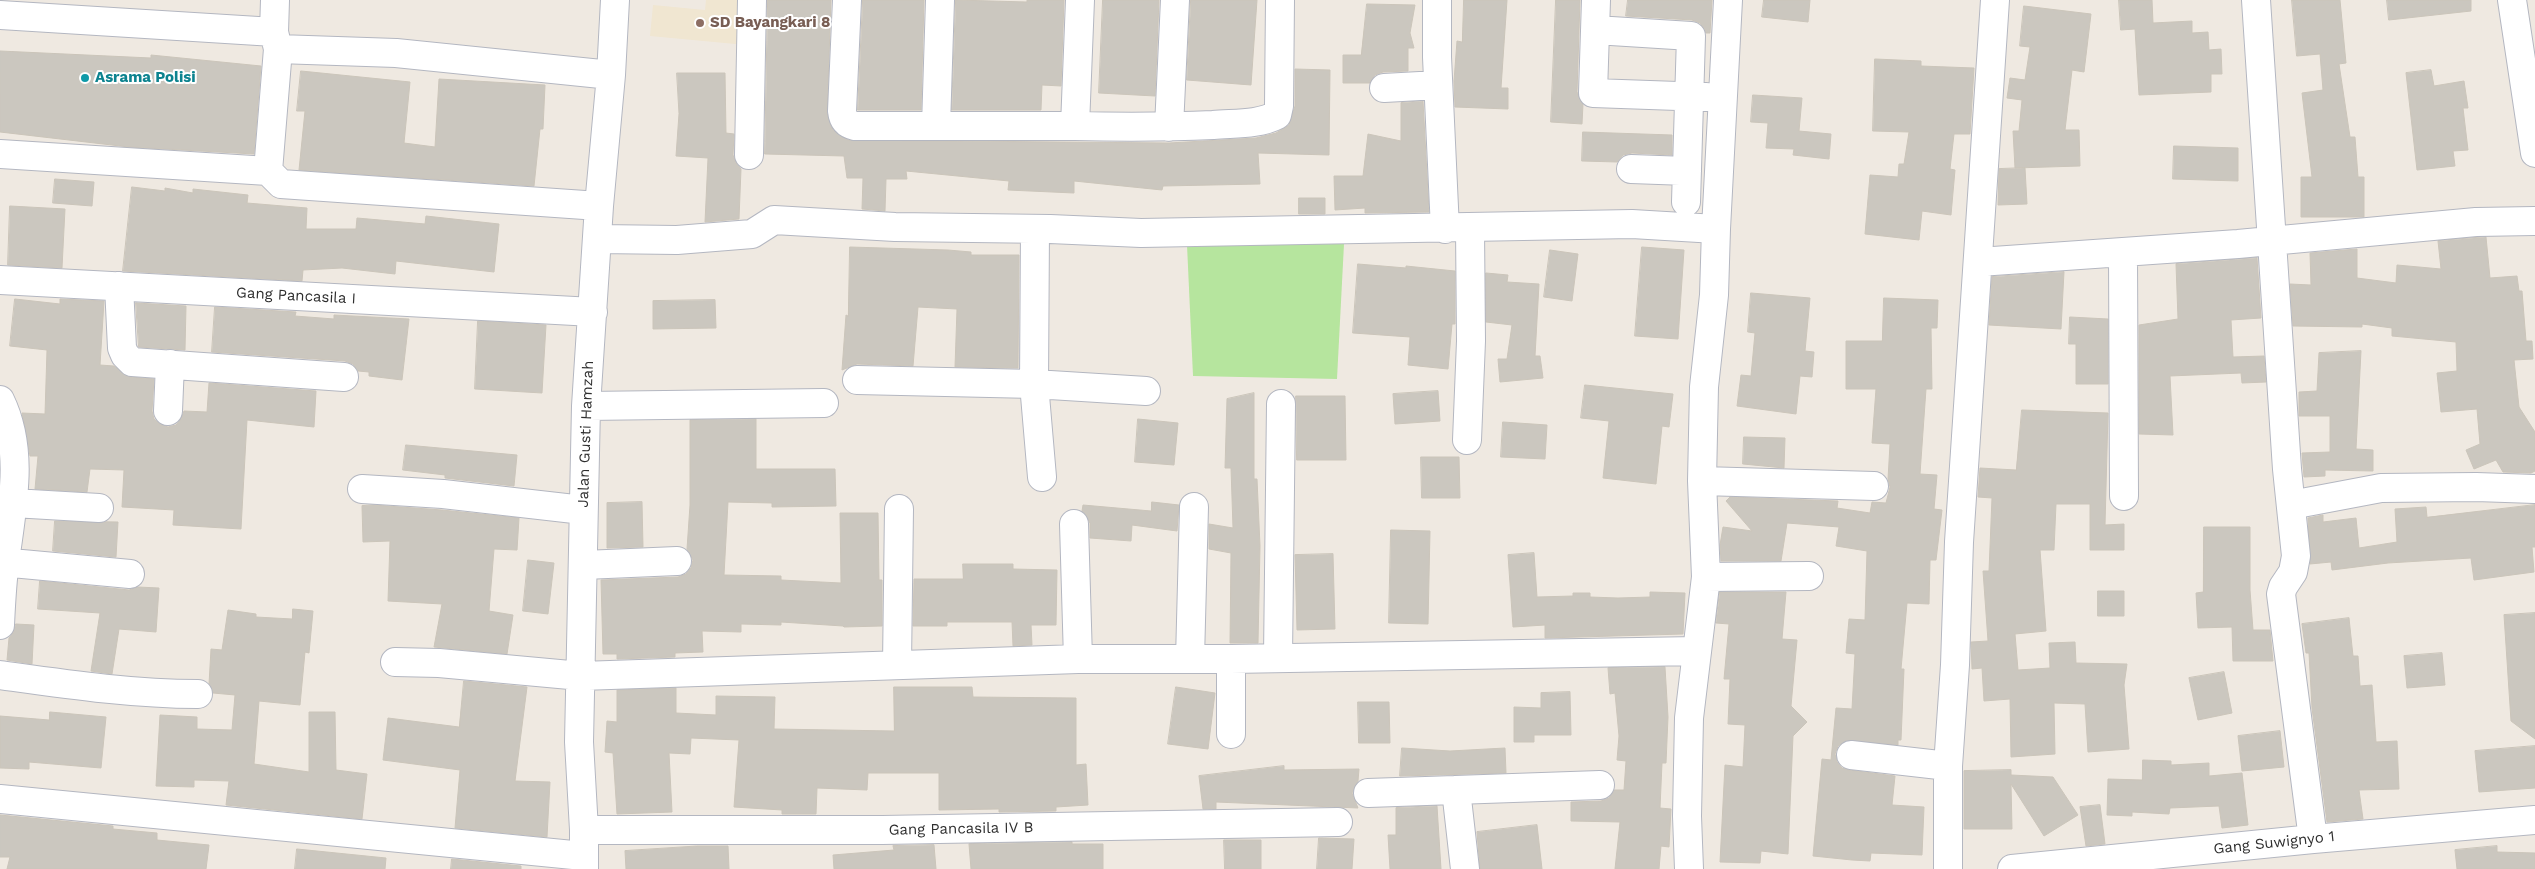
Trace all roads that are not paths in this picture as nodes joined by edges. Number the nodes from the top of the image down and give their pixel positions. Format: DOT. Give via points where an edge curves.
graph roads {
  1 [pos="275,0"];
  2 [pos="615,0"];
  3 [pos="752,0"];
  4 [pos="847,0"];
  5 [pos="940,0"];
  6 [pos="1080,0"];
  7 [pos="1175,0"];
  8 [pos="1280,0"];
  9 [pos="1437,0"];
  10 [pos="1596,0"];
  11 [pos="1728,0"];
  12 [pos="1995,0"];
  13 [pos="2256,0"];
  14 [pos="2512,0"];
  15 [pos="0,15"];
  16 [pos="1595,30"];
  17 [pos="276,40"];
  18 [pos="611,75"];
  19 [pos="1438,85"];
  20 [pos="1384,88"];
  21 [pos="1689,96"];
  22 [pos="1723,98"];
  23 [pos="936,126"];
  24 [pos="1075,126"];
  25 [pos="1169,127"];
  26 [pos="2535,153"];
  27 [pos="0,154"];
  28 [pos="749,155"];
  29 [pos="1631,169"];
  30 [pos="268,171"];
  31 [pos="1687,171"];
  32 [pos="1686,202"];
  33 [pos="599,206"];
  34 [pos="2535,221"];
  35 [pos="1458,228"];
  36 [pos="1035,229"];
  37 [pos="1716,229"];
  38 [pos="598,239"];
  39 [pos="2273,241"];
  40 [pos="2122,253"];
  41 [pos="1979,262"];
  42 [pos="0,280"];
  43 [pos="119,286"];
  44 [pos="593,312"];
  45 [pos="170,364"];
  46 [pos="344,378"];
  47 [pos="857,380"];
  48 [pos="1034,384"];
  49 [pos="1146,391"];
  50 [pos="0,400"];
  51 [pos="824,403"];
  52 [pos="1282,404"];
  53 [pos="586,406"];
  54 [pos="168,410"];
  55 [pos="1467,440"];
  56 [pos="1042,477"];
  57 [pos="1702,481"];
  58 [pos="1874,486"];
  59 [pos="362,489"];
  60 [pos="2535,489"];
  61 [pos="2124,496"];
  62 [pos="13,503"];
  63 [pos="2291,505"];
  64 [pos="1194,507"];
  65 [pos="99,508"];
  66 [pos="899,509"];
  67 [pos="583,510"];
  68 [pos="1074,524"];
  69 [pos="677,561"];
  70 [pos="2,563"];
  71 [pos="584,565"];
  72 [pos="130,574"];
  73 [pos="1809,576"];
  74 [pos="1706,577"];
  75 [pos="0,625"];
  76 [pos="1697,651"];
  77 [pos="1278,657"];
  78 [pos="1190,659"];
  79 [pos="1231,659"];
  80 [pos="1078,660"];
  81 [pos="395,662"];
  82 [pos="897,665"];
  83 [pos="0,675"];
  84 [pos="581,676"];
  85 [pos="198,694"];
  86 [pos="1231,734"];
  87 [pos="1851,755"];
  88 [pos="1948,766"];
  89 [pos="1600,785"];
  90 [pos="1456,790"];
  91 [pos="1368,793"];
  92 [pos="0,799"];
  93 [pos="2535,820"];
  94 [pos="1338,822"];
  95 [pos="584,830"];
  96 [pos="2313,839"];
  97 [pos="584,863"];
  98 [pos="2045,868"];
  99 [pos="1465,869"];
  100 [pos="1688,869"];
  101 [pos="1948,869"];
  102 [pos="2012,869"];
  1 -- 17 [label="street"];
  2 -- 18 [label="street, Jalan Gusti Hamzah"];
  3 -- 28 [label="street"];
  4 -- 23 [label="street" via="843,118 855,126"];
  5 -- 23 [label="street"];
  6 -- 24 [label="street"];
  7 -- 25 [label="street"];
  8 -- 25 [label="street" via="1277,115 1248,123"];
  9 -- 19 [label="street"];
  10 -- 16 [label="street"];
  11 -- 22 [label="street"];
  12 -- 41 [label="street"];
  13 -- 39 [label="street"];
  14 -- 26 [label="street"];
  15 -- 17 [label="street"];
  16 -- 21 [label="street" via="1691,36"];
  16 -- 21 [label="street" via="1593,93 1630,104"];
  17 -- 18 [label="street"];
  17 -- 30 [label="street"];
  18 -- 33 [label="street, Jalan Gusti Hamzah"];
  19 -- 20 [label="street"];
  19 -- 35 [label="street"];
  21 -- 22 [label="street"];
  21 -- 31 [label="street"];
  22 -- 37 [label="street"];
  23 -- 24 [label="street"];
  24 -- 25 [label="street"];
  27 -- 30 [label="street"];
  29 -- 31 [label="street"];
  30 -- 33 [label="street" via="281,184"];
  31 -- 32 [label="street"];
  33 -- 38 [label="street, Jalan Gusti Hamzah"];
  34 -- 39 [label="street" via="2476,222"];
  35 -- 36 [label="street" via="1141,233"];
  35 -- 37 [label="street" via="1632,224"];
  35 -- 55 [label="street" via="1471,341"];
  36 -- 38 [label="street" via="895,227 774,220 752,234 677,240"];
  36 -- 48 [label="street"];
  37 -- 57 [label="street" via="1714,295 1704,387"];
  38 -- 44 [label="street, Jalan Gusti Hamzah"];
  39 -- 40 [label="street"];
  39 -- 63 [label="street"];
  40 -- 41 [label="street"];
  40 -- 61 [label="street"];
  41 -- 88 [label="street" via="1959,542"];
  42 -- 43 [label="street, Gang Pancasila I"];
  43 -- 44 [label="street, Gang Pancasila I"];
  43 -- 45 [label="street" via="124,355 137,363"];
  44 -- 53 [label="street, Jalan Gusti Hamzah"];
  45 -- 46 [label="street"];
  45 -- 54 [label="street"];
  47 -- 48 [label="street"];
  48 -- 49 [label="street"];
  48 -- 56 [label="street"];
  50 -- 62 [label="street" via="11,428 15,483"];
  51 -- 53 [label="street"];
  52 -- 77 [label="street"];
  53 -- 67 [label="street, Jalan Gusti Hamzah"];
  57 -- 58 [label="street"];
  57 -- 74 [label="street"];
  59 -- 67 [label="street" via="443,494"];
  60 -- 63 [label="street" via="2381,488"];
  62 -- 65 [label="street"];
  62 -- 70 [label="street"];
  63 -- 96 [label="street" via="2296,564 2282,594"];
  64 -- 78 [label="street"];
  66 -- 82 [label="street"];
  67 -- 71 [label="street, Jalan Gusti Hamzah"];
  68 -- 80 [label="street"];
  69 -- 71 [label="street"];
  70 -- 72 [label="street"];
  70 -- 75 [label="street"];
  71 -- 84 [label="street, Jalan Gusti Hamzah"];
  73 -- 74 [label="street"];
  74 -- 76 [label="street"];
  76 -- 77 [label="street"];
  76 -- 100 [label="street" via="1689,718"];
  77 -- 79 [label="street"];
  78 -- 79 [label="street"];
  78 -- 80 [label="street"];
  79 -- 86 [label="street"];
  80 -- 82 [label="street"];
  81 -- 84 [label="street"];
  82 -- 84 [label="street"];
  83 -- 85 [label="street" via="147,692"];
  84 -- 95 [label="street, Jalan Gusti Hamzah" via="579,742"];
  87 -- 88 [label="street"];
  88 -- 101 [label="street"];
  89 -- 90 [label="street"];
  90 -- 91 [label="street"];
  90 -- 99 [label="street"];
  92 -- 97 [label="street"];
  93 -- 96 [label="street, Gang Suwignyo 1"];
  94 -- 95 [label="street, Gang Pancasila IV B" via="911,830"];
  95 -- 97 [label="street, Jalan Gusti Hamzah"];
  96 -- 98 [label="street, Gang Suwignyo 1"];
  98 -- 102 [label="street, Gang Suwignyo 1"];
}
